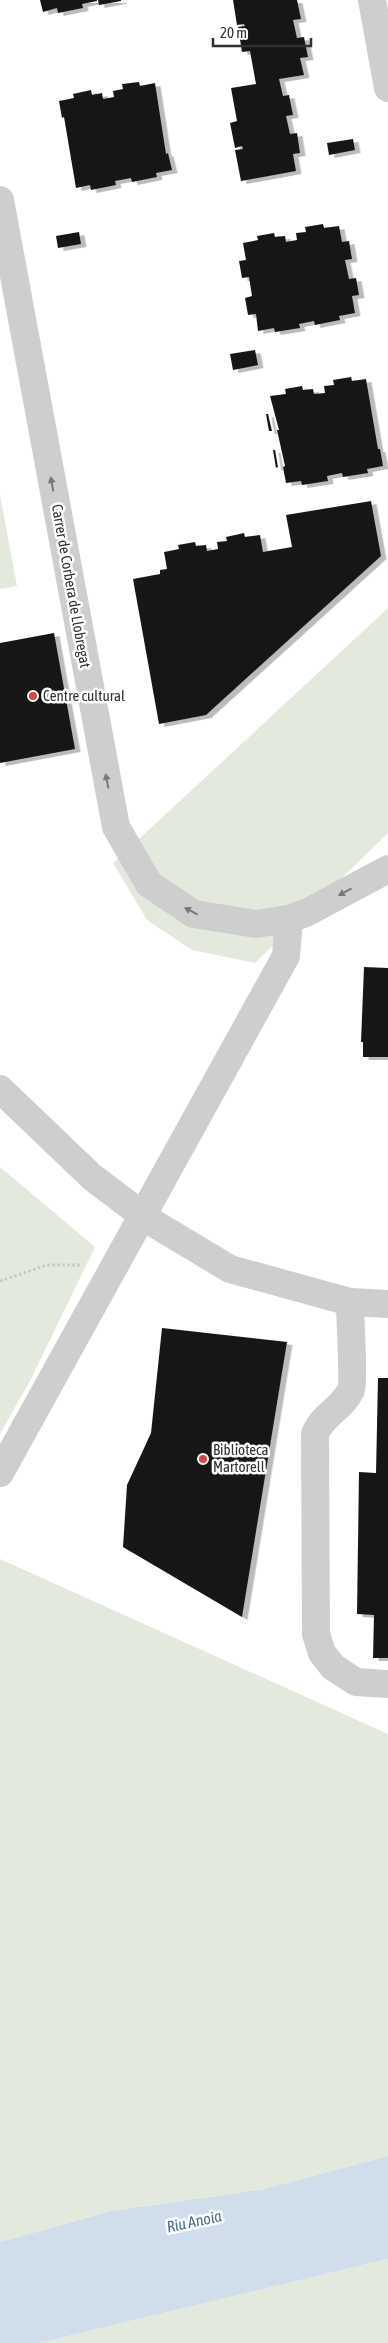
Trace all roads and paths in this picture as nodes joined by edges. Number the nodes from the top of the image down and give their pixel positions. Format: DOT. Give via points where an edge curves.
graph roads {
  1 [pos="372,0"];
  2 [pos="388,88"];
  3 [pos="0,200"];
  4 [pos="388,869"];
  5 [pos="289,918"];
  6 [pos="0,1089"];
  7 [pos="116,1264"];
  8 [pos="0,1281"];
  9 [pos="350,1302"];
  10 [pos="388,1304"];
  11 [pos="0,1474"];
  12 [pos="388,1684"];
  1 -- 2 [label="street"];
  5 -- 3 [label="street, Carrer de Corbera de Llobregat, one-way" via="256,924 194,914 150,884 116,827"];
  4 -- 5 [label="street, Carrer de Corbera de Llobregat, one-way" via="306,913"];
  5 -- 7 [label="street" via="286,956"];
  6 -- 9 [label="street, bridge" via="92,1177 150,1221 230,1268"];
  7 -- 8 [label="path" via="47,1265"];
  7 -- 11 [label="street"];
  9 -- 10 [label="street"];
  9 -- 12 [label="street" via="352,1389 338,1408 320,1422 315,1434 316,1634 322,1653 333,1667 356,1682"];
}
